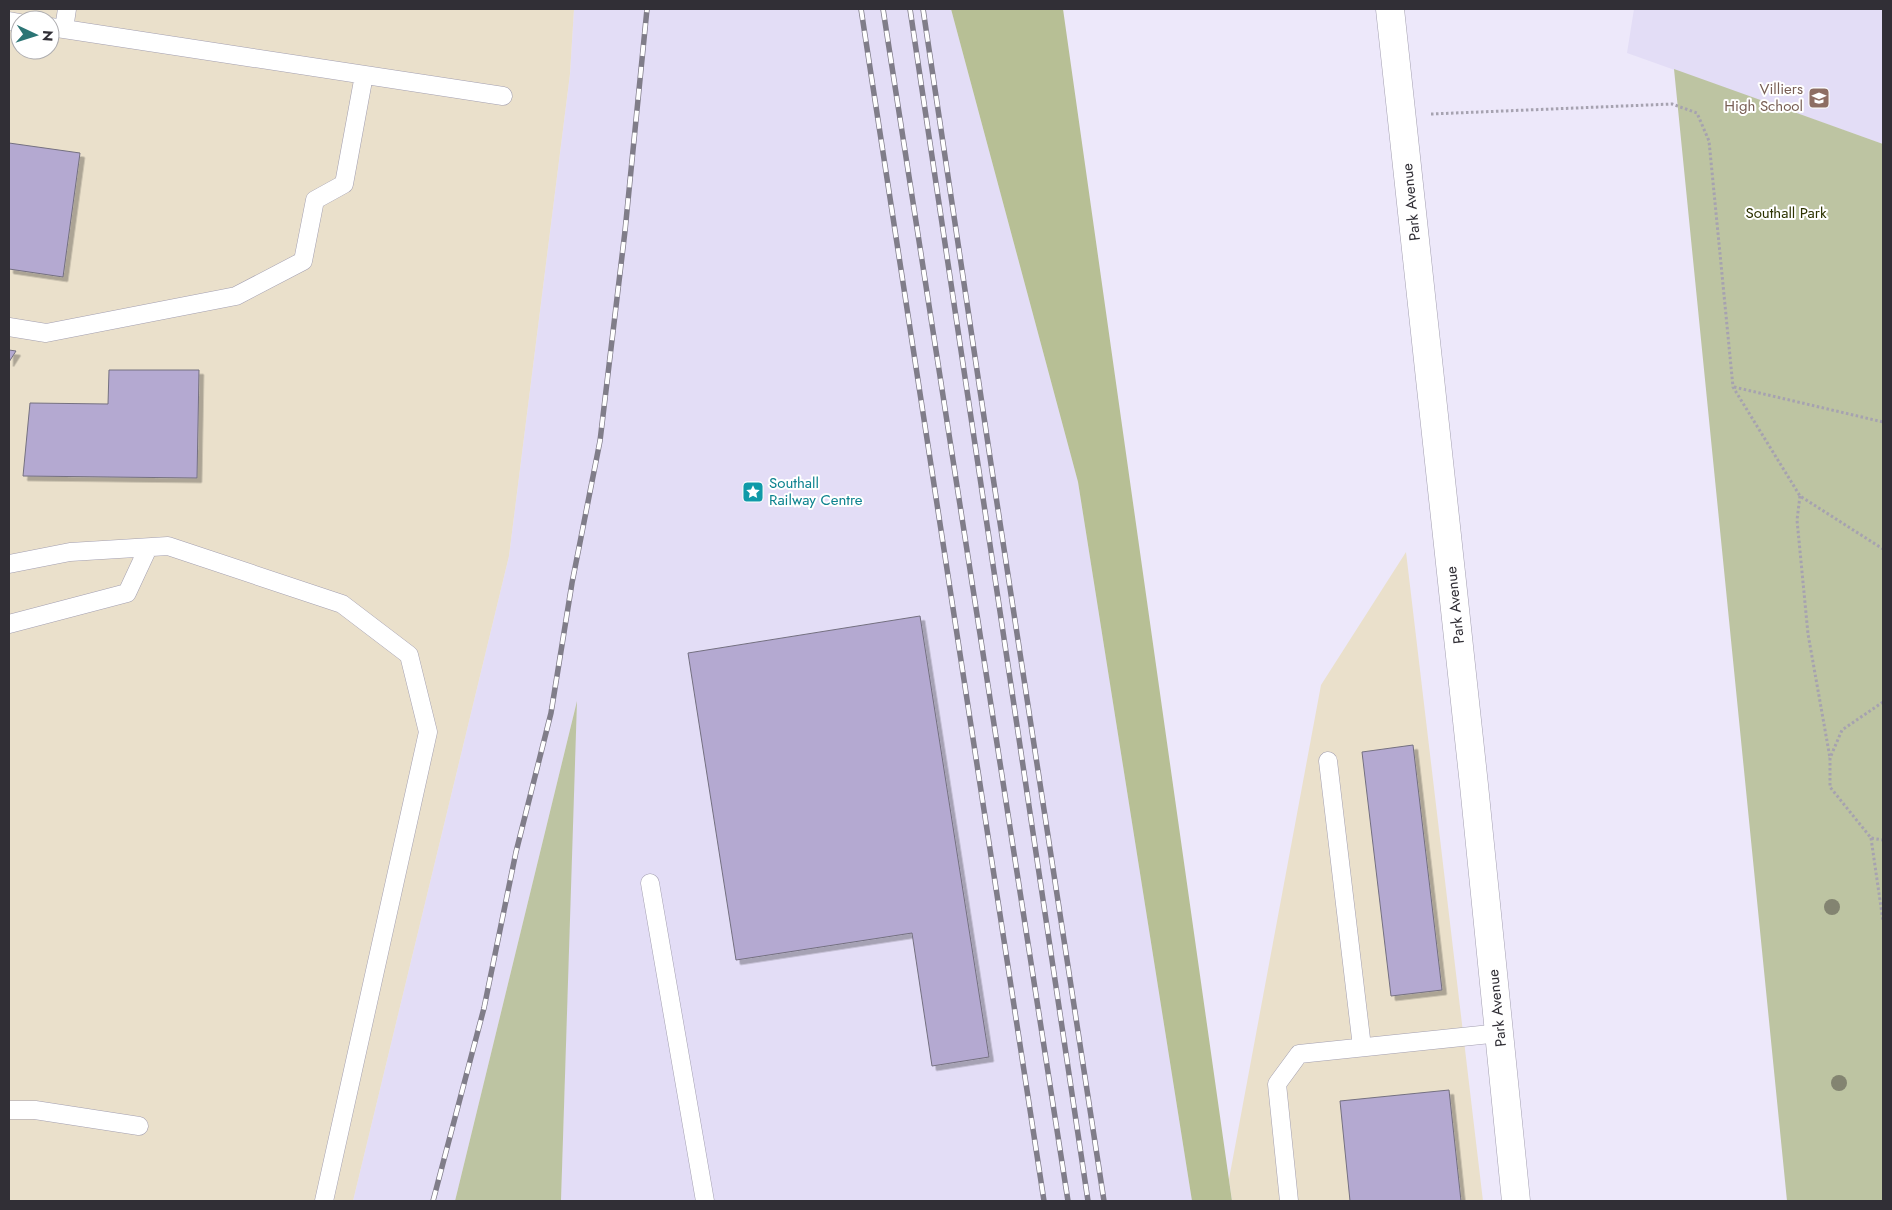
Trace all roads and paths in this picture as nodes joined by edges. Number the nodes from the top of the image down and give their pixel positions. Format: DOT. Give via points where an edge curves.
graph roads {
  1 [pos="67,9"];
  2 [pos="1390,9"];
  3 [pos="60,22"];
  4 [pos="60,28"];
  5 [pos="364,75"];
  6 [pos="503,96"];
  7 [pos="1402,116"];
  8 [pos="9,327"];
  9 [pos="1733,387"];
  10 [pos="1883,422"];
  11 [pos="1800,496"];
  12 [pos="148,548"];
  13 [pos="1883,549"];
  14 [pos="9,564"];
  15 [pos="9,624"];
  16 [pos="1883,702"];
  17 [pos="1830,758"];
  18 [pos="1328,761"];
  19 [pos="1871,838"];
  20 [pos="1883,840"];
  21 [pos="650,883"];
  22 [pos="1883,922"];
  23 [pos="1500,1033"];
  24 [pos="1362,1047"];
  25 [pos="9,1110"];
  26 [pos="140,1126"];
  27 [pos="324,1201"];
  28 [pos="705,1201"];
  29 [pos="1289,1201"];
  30 [pos="1516,1201"];
  1 -- 3 [label="lane"];
  2 -- 7 [label="street, Park Avenue"];
  4 -- 5 [label="lane"];
  5 -- 6 [label="lane"];
  5 -- 8 [label="lane" via="344,184 315,200 304,261 236,296 46,333"];
  7 -- 9 [label="path" via="1672,104 1697,113 1708,141"];
  7 -- 23 [label="street, Park Avenue"];
  9 -- 10 [label="path"];
  9 -- 11 [label="path"];
  11 -- 13 [label="path"];
  11 -- 17 [label="path" via="1797,520 1808,634"];
  12 -- 14 [label="lane" via="70,552"];
  12 -- 15 [label="lane" via="127,593"];
  12 -- 27 [label="lane" via="168,546 342,604 409,655 428,732"];
  16 -- 17 [label="path" via="1842,730"];
  17 -- 19 [label="path" via="1830,788"];
  18 -- 24 [label="lane"];
  19 -- 20 [label="path"];
  19 -- 22 [label="path"];
  21 -- 28 [label="lane"];
  23 -- 24 [label="lane"];
  23 -- 30 [label="street, Park Avenue"];
  24 -- 29 [label="lane" via="1299,1054 1277,1084"];
  25 -- 26 [label="lane" via="35,1110"];
}
